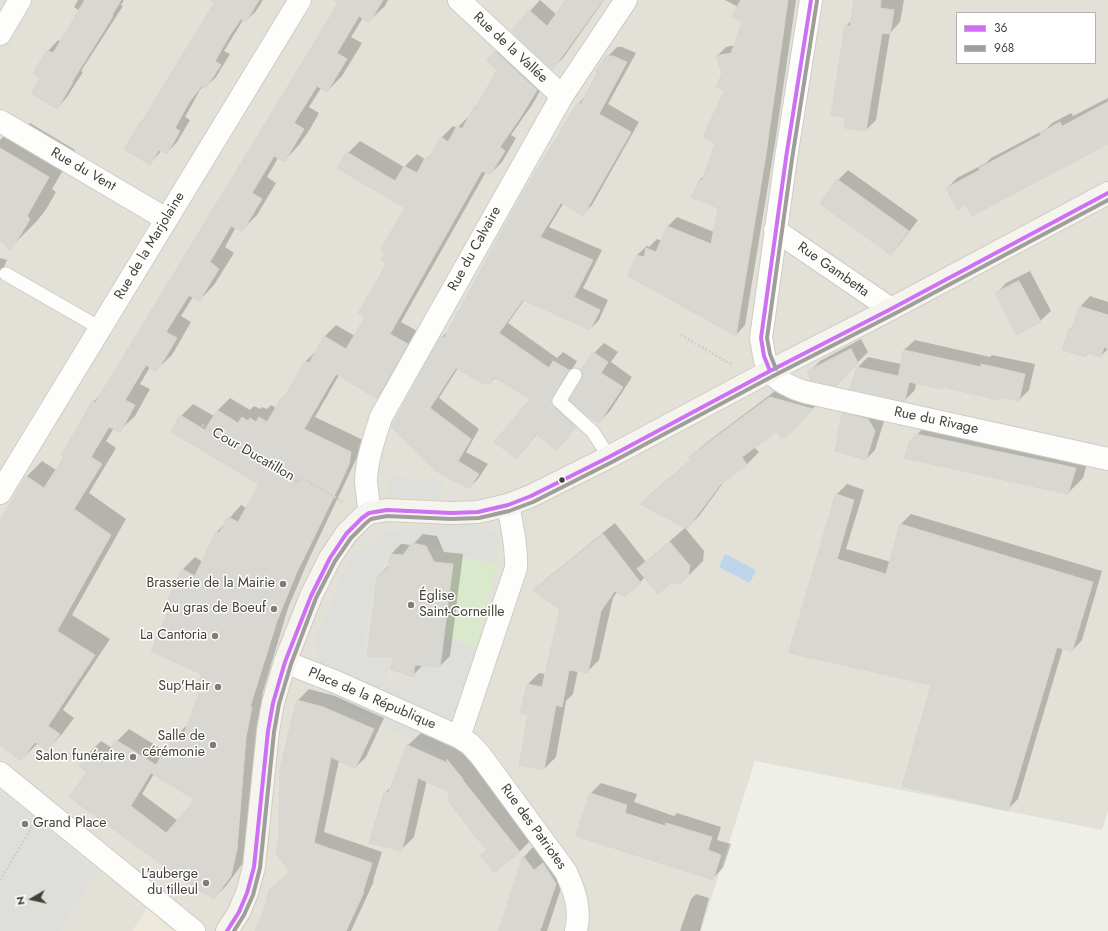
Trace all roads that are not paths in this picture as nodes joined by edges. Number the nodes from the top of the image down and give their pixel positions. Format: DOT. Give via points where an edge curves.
graph roads {
  1 [pos="20,0"];
  2 [pos="300,0"];
  3 [pos="459,0"];
  4 [pos="626,0"];
  5 [pos="811,0"];
  6 [pos="0,34"];
  7 [pos="562,96"];
  8 [pos="0,121"];
  9 [pos="1108,194"];
  10 [pos="166,219"];
  11 [pos="776,230"];
  12 [pos="6,274"];
  13 [pos="891,309"];
  14 [pos="100,328"];
  15 [pos="770,371"];
  16 [pos="575,375"];
  17 [pos="609,457"];
  18 [pos="1108,459"];
  19 [pos="0,493"];
  20 [pos="508,505"];
  21 [pos="363,518"];
  22 [pos="285,662"];
  23 [pos="459,736"];
  24 [pos="0,773"];
  25 [pos="194,931"];
  26 [pos="228,931"];
  27 [pos="576,931"];
  1 -- 6 [label="street"];
  2 -- 10 [label="street, Rue de la Marjolaine"];
  3 -- 7 [label="street, Rue de la Vallée"];
  4 -- 7 [label="street, Rue du Calvaire"];
  5 -- 11 [label="street"];
  7 -- 21 [label="street, Rue du Calvaire" via="381,417 367,472"];
  8 -- 10 [label="street, Rue du Vent"];
  9 -- 13 [label="main road"];
  10 -- 14 [label="street, Rue de la Marjolaine"];
  11 -- 13 [label="street, Rue Gambetta"];
  11 -- 15 [label="street" via="761,338"];
  12 -- 14 [label="lane"];
  13 -- 15 [label="main road"];
  14 -- 19 [label="street, Rue de la Marjolaine"];
  15 -- 17 [label="main road"];
  15 -- 18 [label="street, Rue du Rivage" via="793,388 805,392"];
  16 -- 17 [label="lane" via="559,401 593,432"];
  17 -- 20 [label="main road"];
  20 -- 21 [label="main road" via="466,513 387,510"];
  20 -- 23 [label="street" via="517,556 516,568"];
  21 -- 22 [label="main road" via="342,540 323,571"];
  22 -- 23 [label="street, Place de la République"];
  22 -- 26 [label="main road" via="268,731 254,867 247,893"];
  23 -- 27 [label="street, Rue des Patriotes" via="481,756 566,872 574,890 578,910"];
  24 -- 25 [label="street"];
}
